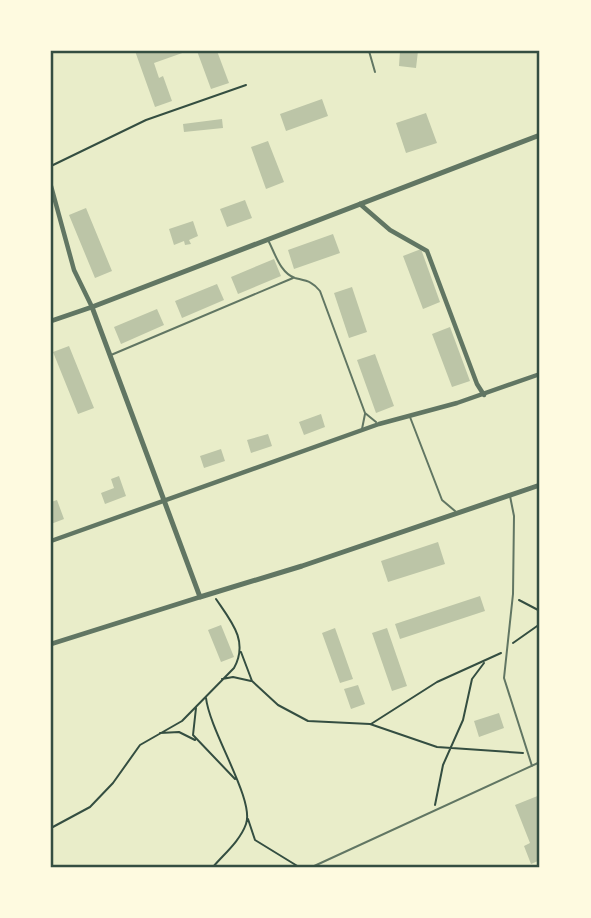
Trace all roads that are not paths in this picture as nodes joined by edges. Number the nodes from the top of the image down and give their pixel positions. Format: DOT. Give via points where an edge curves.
graph roads {
  1 [pos="369,51"];
  2 [pos="375,72"];
  3 [pos="540,135"];
  4 [pos="51,186"];
  5 [pos="360,204"];
  6 [pos="268,239"];
  7 [pos="294,278"];
  8 [pos="92,307"];
  9 [pos="51,321"];
  10 [pos="110,355"];
  11 [pos="540,374"];
  12 [pos="484,395"];
  13 [pos="365,413"];
  14 [pos="409,415"];
  15 [pos="379,424"];
  16 [pos="362,430"];
  17 [pos="540,485"];
  18 [pos="509,495"];
  19 [pos="165,499"];
  20 [pos="459,514"];
  21 [pos="51,541"];
  22 [pos="200,597"];
  23 [pos="51,644"];
  24 [pos="540,762"];
  25 [pos="532,766"];
  26 [pos="312,867"];
  1 -- 2 [label="lane"];
  3 -- 5 [label="street"];
  4 -- 8 [label="street" via="75,270"];
  5 -- 6 [label="street"];
  5 -- 12 [label="street" via="390,230 427,251"];
  6 -- 7 [label="lane" via="282,269"];
  6 -- 8 [label="street"];
  7 -- 10 [label="lane"];
  7 -- 13 [label="lane" via="307,279 320,291"];
  8 -- 9 [label="street"];
  8 -- 10 [label="street"];
  10 -- 19 [label="street"];
  11 -- 12 [label="street"];
  12 -- 14 [label="street"];
  13 -- 15 [label="lane"];
  13 -- 16 [label="lane"];
  14 -- 15 [label="street"];
  14 -- 20 [label="lane" via="442,500"];
  15 -- 16 [label="street"];
  16 -- 19 [label="street"];
  17 -- 18 [label="street"];
  18 -- 20 [label="street"];
  18 -- 25 [label="lane" via="514,516 513,594 504,678"];
  19 -- 21 [label="street"];
  19 -- 22 [label="street"];
  20 -- 22 [label="street"];
  22 -- 23 [label="street"];
  24 -- 25 [label="lane"];
  25 -- 26 [label="lane"];
}
